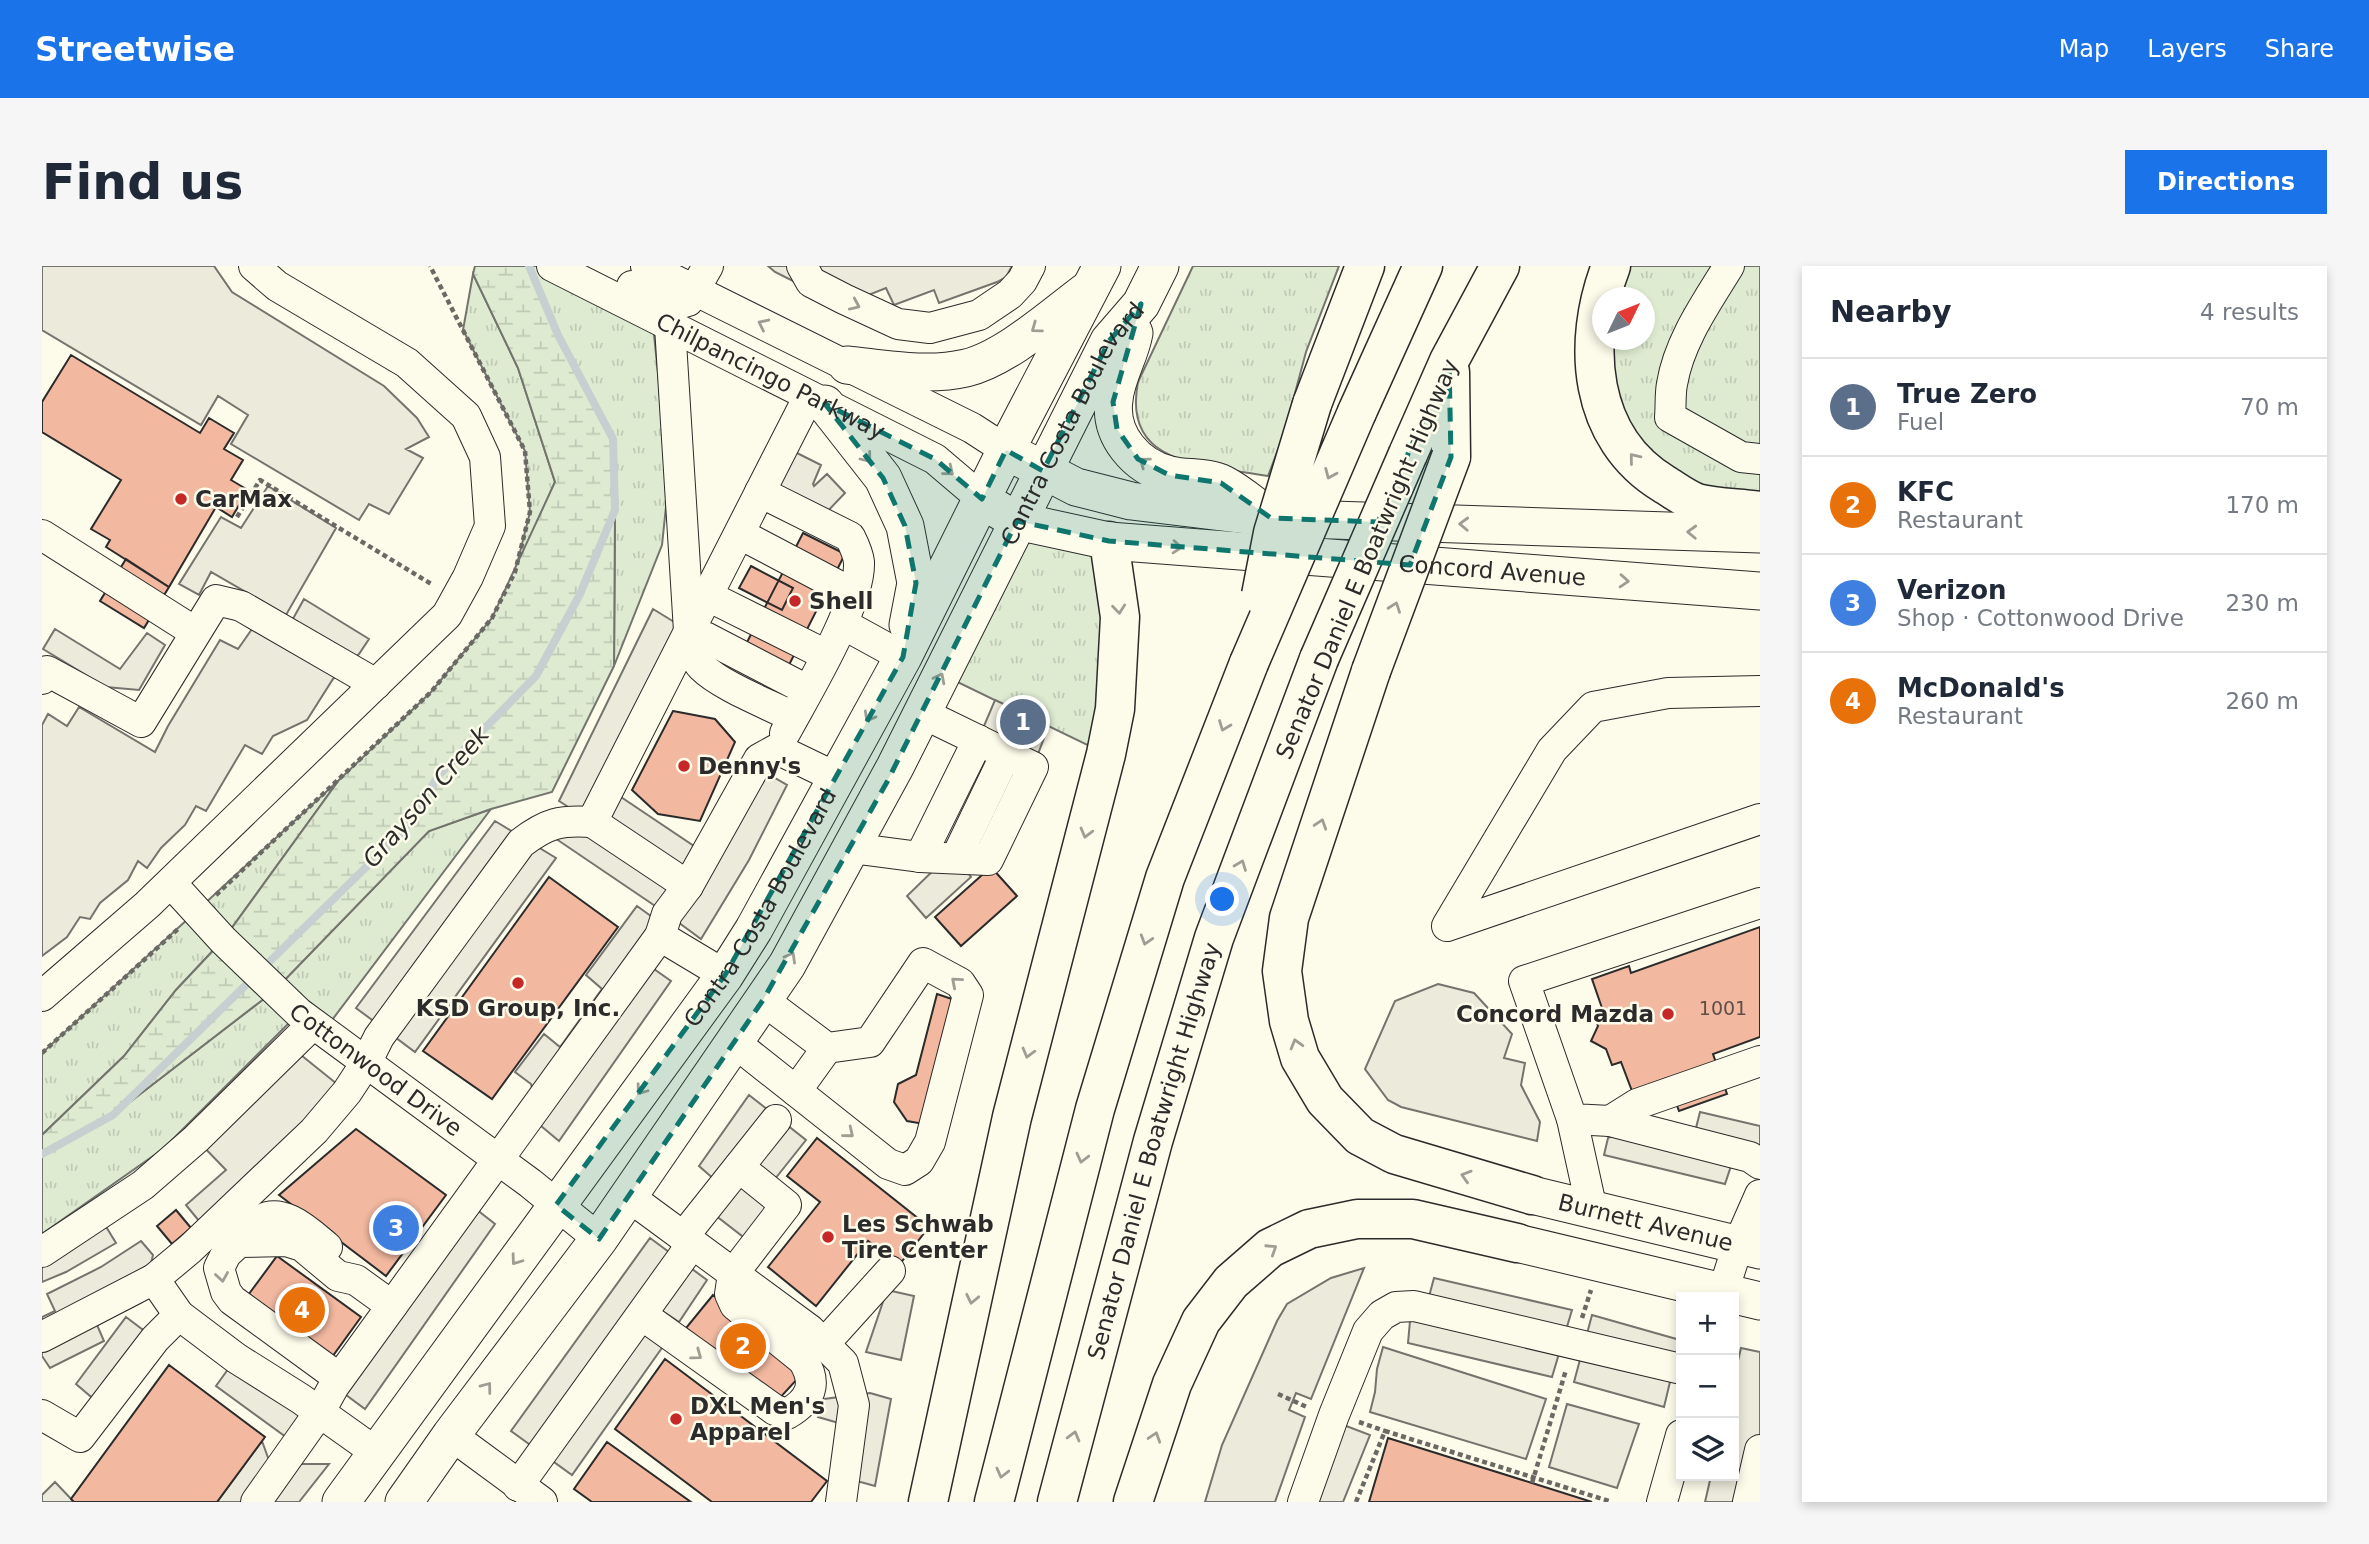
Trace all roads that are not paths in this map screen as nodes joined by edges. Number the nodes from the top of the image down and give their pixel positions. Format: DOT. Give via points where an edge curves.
graph roads {
  1 [pos="254,266"];
  2 [pos="646,266"];
  3 [pos="802,266"];
  4 [pos="1030,266"];
  5 [pos="1160,266"];
  6 [pos="1365,266"];
  7 [pos="1423,266"];
  8 [pos="1500,266"];
  9 [pos="1611,266"];
  10 [pos="1729,266"];
  11 [pos="558,269"];
  12 [pos="1097,277"];
  13 [pos="702,279"];
  14 [pos="1141,304"];
  15 [pos="661,321"];
  16 [pos="1449,361"];
  17 [pos="847,365"];
  18 [pos="817,400"];
  19 [pos="1006,450"];
  20 [pos="1760,459"];
  21 [pos="1043,471"];
  22 [pos="760,492"];
  23 [pos="982,499"];
  24 [pos="1760,511"];
  25 [pos="1271,518"];
  26 [pos="1017,521"];
  27 [pos="740,534"];
  28 [pos="1760,534"];
  29 [pos="42,535"];
  30 [pos="1109,541"];
  31 [pos="1760,591"];
  32 [pos="852,593"];
  33 [pos="708,596"];
  34 [pos="843,624"];
  35 [pos="689,631"];
  36 [pos="195,632"];
  37 [pos="826,655"];
  38 [pos="902,657"];
  39 [pos="1249,663"];
  40 [pos="42,679"];
  41 [pos="376,684"];
  42 [pos="807,690"];
  43 [pos="1760,691"];
  44 [pos="922,713"];
  45 [pos="793,717"];
  46 [pos="978,740"];
  47 [pos="777,749"];
  48 [pos="835,777"];
  49 [pos="1760,819"];
  50 [pos="592,822"];
  51 [pos="851,848"];
  52 [pos="920,857"];
  53 [pos="171,883"];
  54 [pos="688,886"];
  55 [pos="1760,903"];
  56 [pos="660,936"];
  57 [pos="725,975"];
  58 [pos="42,996"];
  59 [pos="763,1000"];
  60 [pos="313,1024"];
  61 [pos="681,1035"];
  62 [pos="734,1042"];
  63 [pos="827,1048"];
  64 [pos="1760,1061"];
  65 [pos="366,1063"];
  66 [pos="796,1091"];
  67 [pos="1572,1119"];
  68 [pos="776,1120"];
  69 [pos="1610,1121"];
  70 [pos="498,1159"];
  71 [pos="1760,1164"];
  72 [pos="739,1167"];
  73 [pos="1532,1195"];
  74 [pos="1760,1195"];
  75 [pos="628,1196"];
  76 [pos="556,1205"];
  77 [pos="1592,1210"];
  78 [pos="599,1239"];
  79 [pos="688,1241"];
  80 [pos="1517,1243"];
  81 [pos="1749,1248"];
  82 [pos="42,1252"];
  83 [pos="890,1271"];
  84 [pos="733,1273"];
  85 [pos="154,1279"];
  86 [pos="1712,1292"];
  87 [pos="1717,1292"];
  88 [pos="1739,1297"];
  89 [pos="1760,1301"];
  90 [pos="392,1306"];
  91 [pos="179,1315"];
  92 [pos="642,1315"];
  93 [pos="42,1337"];
  94 [pos="824,1344"];
  95 [pos="1676,1369"];
  96 [pos="339,1378"];
  97 [pos="319,1413"];
  98 [pos="42,1415"];
  99 [pos="451,1435"];
  100 [pos="1760,1450"];
  101 [pos="377,1453"];
  102 [pos="1676,1453"];
  103 [pos="530,1494"];
  104 [pos="256,1502"];
  105 [pos="341,1502"];
  106 [pos="404,1502"];
  107 [pos="841,1502"];
  108 [pos="928,1502"];
  109 [pos="994,1502"];
  110 [pos="1057,1502"];
  111 [pos="1133,1502"];
  112 [pos="1303,1502"];
  113 [pos="1662,1502"];
  114 [pos="1748,1502"];
  1 -- 41 [label="street" via="277,286 407,363 466,416 485,457 490,526 456,598 447,615"];
  2 -- 13 [label="street, Chilpancingo Parkway"];
  3 -- 4 [label="street, one-way" via="811,282 844,299 898,324 930,328 979,315 1010,294"];
  5 -- 14 [label="main road, Contra Costa Boulevard"];
  6 -- 39 [label="highway, bridge" via="1312,404 1273,533"];
  7 -- 39 [label="highway, one-way, bridge"];
  8 -- 16 [label="highway, Senator Daniel E Boatwright Highway"];
  24 -- 9 [label="highway, one-way" via="1695,502 1646,472 1612,432 1599,395 1593,350 1600,293"];
  10 -- 20 [label="street" via="1679,357 1670,416 1741,457"];
  11 -- 13 [label="street" via="596,275 675,305 688,301"];
  11 -- 15 [label="street, Chilpancingo Parkway"];
  12 -- 17 [label="main road, one-way" via="1005,351 966,368 913,372"];
  12 -- 19 [label="main road, Contra Costa Boulevard"];
  17 -- 13 [label="street, Chilpancingo Parkway, one-way"];
  14 -- 21 [label="main road, Contra Costa Boulevard" via="1109,341"];
  25 -- 14 [label="main road, one-way" via="1222,483 1158,471 1138,459 1122,441 1113,402"];
  15 -- 18 [label="street, Chilpancingo Parkway"];
  15 -- 35 [label="street"];
  73 -- 16 [label="highway, one-way, bridge" via="1394,1154 1360,1136 1325,1100 1300,1058 1282,971 1289,918 1371,671 1451,457"];
  110 -- 16 [label="highway, Senator Daniel E Boatwright Highway, one-way, bridge" via="1153,1141 1214,938 1319,659"];
  17 -- 19 [label="street, Chilpancingo Parkway"];
  18 -- 22 [label="street"];
  18 -- 23 [label="street, Chilpancingo Parkway, one-way" via="934,459"];
  18 -- 38 [label="main road, one-way" via="883,478 905,526 916,583"];
  19 -- 21 [label="main road, Concord Avenue"];
  19 -- 23 [label="main road, Contra Costa Boulevard"];
  21 -- 25 [label="main road, Concord Avenue" via="1076,487 1131,501"];
  21 -- 26 [label="main road, Contra Costa Boulevard"];
  22 -- 27 [label="street"];
  22 -- 32 [label="street" via="850,537 859,563"];
  23 -- 26 [label="main road, Concord Avenue"];
  23 -- 38 [label="main road, Contra Costa Boulevard"];
  28 -- 25 [label="main road, Concord Avenue, one-way"];
  26 -- 30 [label="main road, Concord Avenue"];
  44 -- 26 [label="main road, Contra Costa Boulevard, one-way"];
  27 -- 32 [label="street"];
  27 -- 33 [label="street"];
  29 -- 36 [label="street"];
  30 -- 31 [label="main road, Concord Avenue, one-way"];
  30 -- 108 [label="highway, one-way" via="1120,617 1113,720 1012,1117"];
  32 -- 34 [label="street"];
  33 -- 35 [label="street"];
  33 -- 37 [label="street"];
  34 -- 37 [label="street"];
  34 -- 38 [label="street"];
  35 -- 42 [label="street"];
  35 -- 45 [label="street" via="702,667"];
  35 -- 50 [label="street"];
  36 -- 40 [label="street" via="141,722 47,671"];
  36 -- 41 [label="street" via="216,600 241,606"];
  37 -- 42 [label="street"];
  38 -- 48 [label="main road, Contra Costa Boulevard, one-way"];
  39 -- 109 [label="highway, one-way" via="1165,878 1102,1083"];
  41 -- 53 [label="street"];
  42 -- 45 [label="street"];
  43 -- 49 [label="street" via="1668,693 1592,707 1552,750 1447,926"];
  44 -- 46 [label="street"];
  44 -- 51 [label="main road, Contra Costa Boulevard"];
  45 -- 47 [label="street"];
  46 -- 52 [label="street"];
  46 -- 52 [label="street" via="1033,767 988,860"];
  47 -- 48 [label="street"];
  47 -- 54 [label="street" via="759,759"];
  48 -- 57 [label="main road, Contra Costa Boulevard"];
  50 -- 54 [label="street"];
  50 -- 65 [label="street" via="565,820 540,828 521,843 379,1037"];
  51 -- 52 [label="street"];
  59 -- 51 [label="main road, Contra Costa Boulevard, one-way"];
  53 -- 58 [label="street"];
  53 -- 60 [label="street, Cottonwood Drive" via="274,991"];
  54 -- 56 [label="street" via="667,914"];
  55 -- 67 [label="street" via="1524,981"];
  56 -- 57 [label="street"];
  56 -- 70 [label="street"];
  57 -- 61 [label="main road, Contra Costa Boulevard"];
  59 -- 62 [label="main road, Contra Costa Boulevard"];
  59 -- 63 [label="street"];
  60 -- 65 [label="street, Cottonwood Drive"];
  60 -- 82 [label="street" via="143,1185"];
  61 -- 75 [label="main road" via="686,1081 625,1164"];
  61 -- 76 [label="main road, Contra Costa Boulevard, one-way"];
  62 -- 66 [label="street"];
  62 -- 75 [label="main road, Contra Costa Boulevard"];
  63 -- 66 [label="street"];
  66 -- 63 [label="street, one-way" via="888,1164 905,1170 919,1161 930,1142 968,995 960,983 923,963 870,1042"];
  64 -- 69 [label="street" via="1637,1104"];
  65 -- 70 [label="street, Cottonwood Drive"];
  65 -- 85 [label="street" via="314,1131"];
  67 -- 69 [label="street"];
  67 -- 77 [label="street"];
  68 -- 72 [label="street"];
  69 -- 71 [label="street" via="1750,1157"];
  70 -- 76 [label="street, Cottonwood Drive"];
  70 -- 90 [label="street"];
  72 -- 79 [label="street"];
  72 -- 84 [label="street" via="786,1205"];
  73 -- 77 [label="main road, Burnett Avenue"];
  74 -- 81 [label="street"];
  75 -- 78 [label="main road, Contra Costa Boulevard"];
  75 -- 79 [label="street"];
  76 -- 78 [label="street, Cottonwood Drive"];
  76 -- 101 [label="main road, Contra Costa Boulevard, one-way"];
  77 -- 81 [label="main road, Burnett Avenue"];
  99 -- 78 [label="main road, Contra Costa Boulevard, one-way"];
  79 -- 84 [label="street"];
  79 -- 92 [label="street"];
  80 -- 86 [label="main road"];
  111 -- 80 [label="highway, one-way" via="1172,1384 1201,1321 1231,1282 1270,1248 1309,1229 1356,1219 1413,1219"];
  81 -- 87 [label="street"];
  83 -- 94 [label="street"];
  92 -- 84 [label="street, one-way" via="787,1414 800,1407 812,1384 811,1372 803,1360 735,1305 730,1294"];
  84 -- 94 [label="street"];
  85 -- 91 [label="street"];
  85 -- 93 [label="street"];
  88 -- 89 [label="main road"];
  90 -- 96 [label="street"];
  90 -- 96 [label="street, one-way" via="356,1280 338,1276 302,1246 286,1241 239,1242 226,1254 219,1268 232,1300"];
  91 -- 97 [label="street"];
  91 -- 98 [label="street" via="155,1339 80,1437"];
  92 -- 103 [label="street"];
  94 -- 107 [label="street" via="843,1363 854,1405"];
  95 -- 112 [label="street" via="1414,1306 1396,1307 1368,1331"];
  96 -- 97 [label="street"];
  97 -- 101 [label="street"];
  97 -- 104 [label="street"];
  99 -- 103 [label="street"];
  99 -- 106 [label="main road, Contra Costa Boulevard"];
  100 -- 114 [label="street"];
  101 -- 105 [label="main road, Contra Costa Boulevard"];
  102 -- 113 [label="street"];
}
